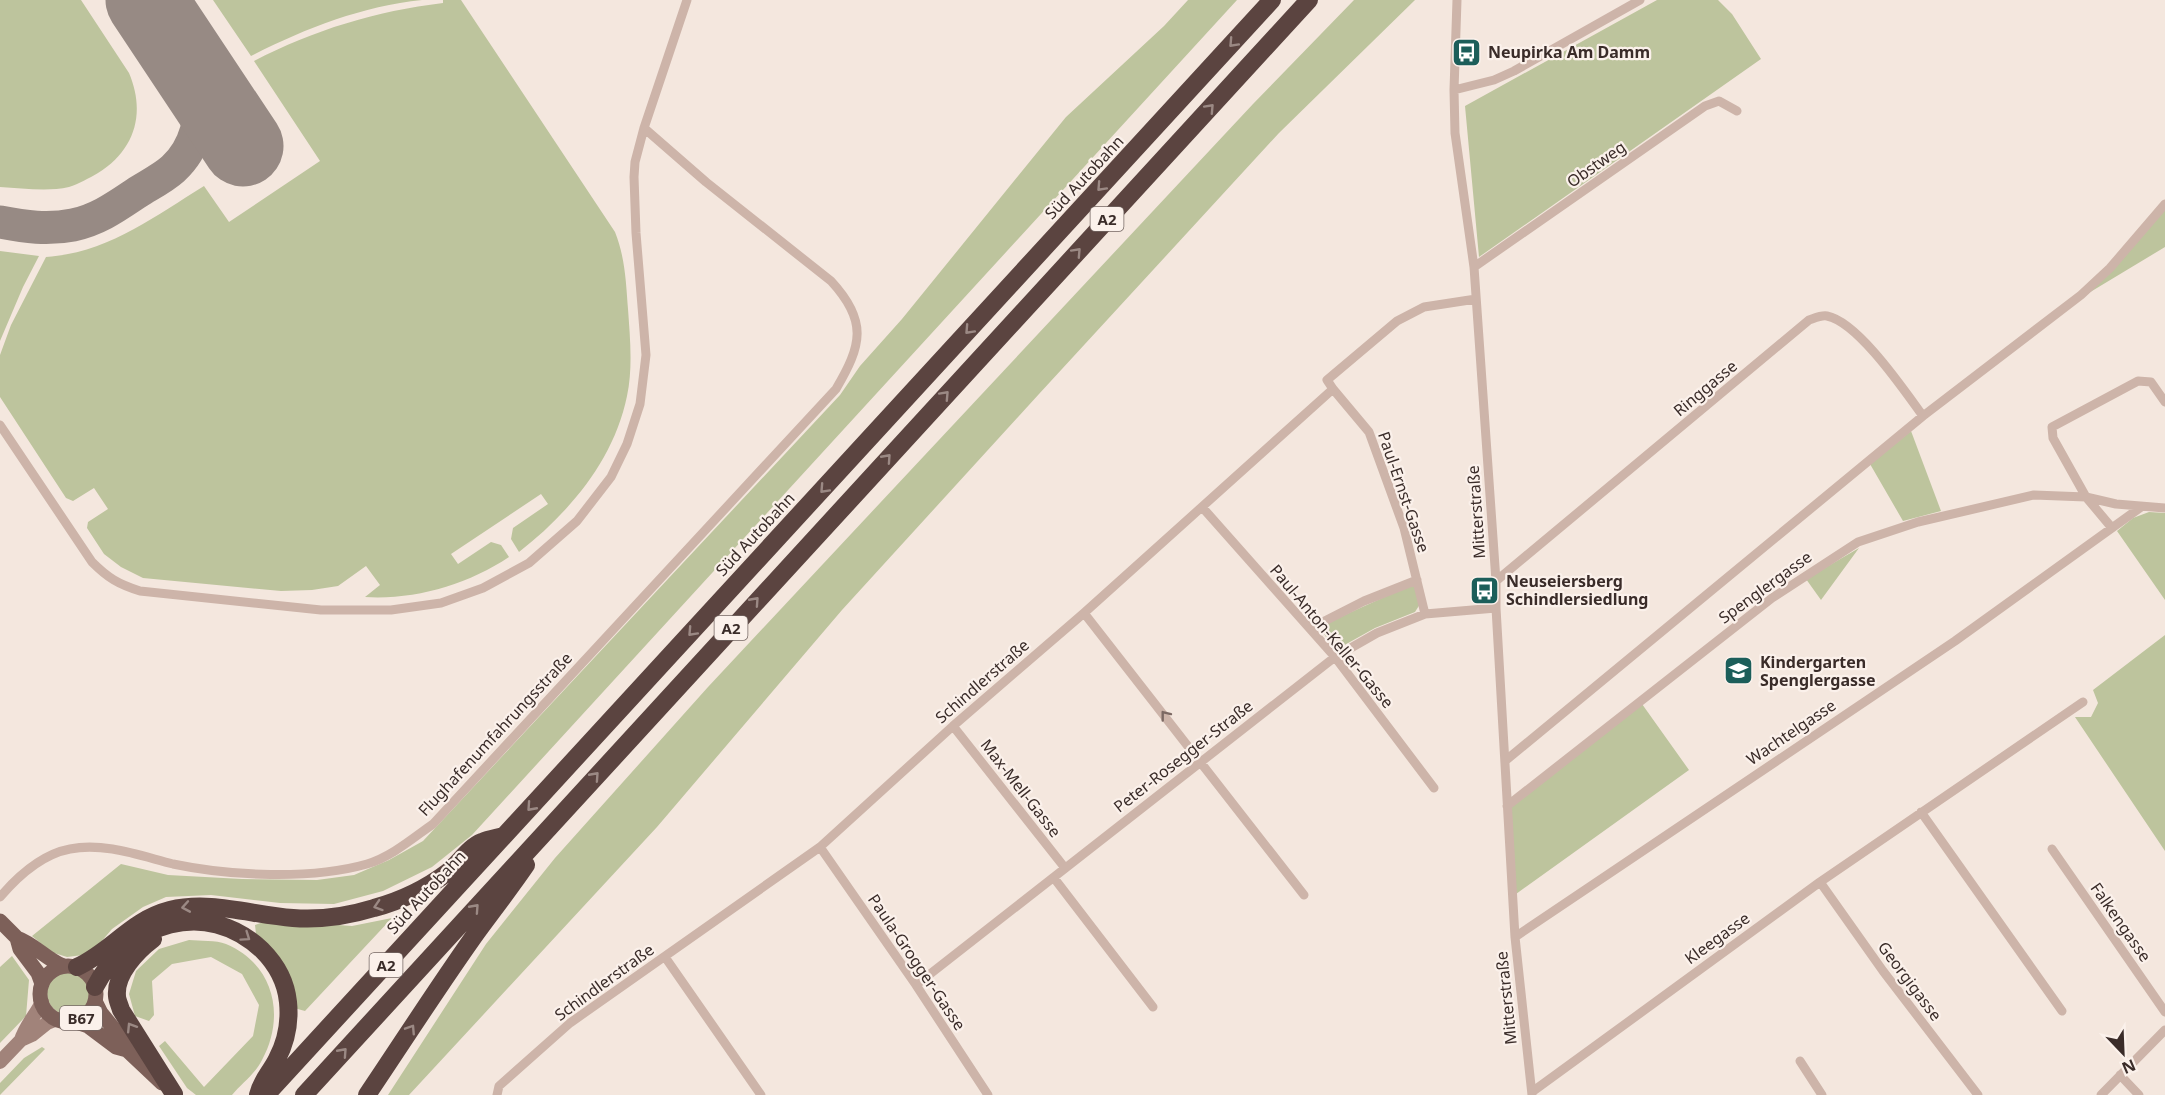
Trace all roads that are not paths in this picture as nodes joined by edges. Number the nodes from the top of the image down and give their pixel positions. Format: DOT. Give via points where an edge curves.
graph roads {
  1 [pos="687,0"];
  2 [pos="1272,0"];
  3 [pos="1309,0"];
  4 [pos="1457,0"];
  5 [pos="1640,0"];
  6 [pos="1454,90"];
  7 [pos="1737,111"];
  8 [pos="644,128"];
  9 [pos="2165,204"];
  10 [pos="1474,267"];
  11 [pos="1476,299"];
  12 [pos="1334,389"];
  13 [pos="2165,402"];
  14 [pos="1923,416"];
  15 [pos="0,425"];
  16 [pos="2086,497"];
  17 [pos="1202,507"];
  18 [pos="2141,507"];
  19 [pos="2165,508"];
  20 [pos="2112,528"];
  21 [pos="1417,580"];
  22 [pos="1496,581"];
  23 [pos="1496,608"];
  24 [pos="1084,613"];
  25 [pos="1425,614"];
  26 [pos="1311,628"];
  27 [pos="1335,657"];
  28 [pos="2083,702"];
  29 [pos="953,726"];
  30 [pos="1201,761"];
  31 [pos="1505,761"];
  32 [pos="1434,788"];
  33 [pos="1507,806"];
  34 [pos="1921,812"];
  35 [pos="556,819"];
  36 [pos="506,835"];
  37 [pos="820,847"];
  38 [pos="2052,849"];
  39 [pos="1065,868"];
  40 [pos="1054,878"];
  41 [pos="1820,882"];
  42 [pos="1304,895"];
  43 [pos="0,897"];
  44 [pos="0,921"];
  45 [pos="171,925"];
  46 [pos="1515,937"];
  47 [pos="16,938"];
  48 [pos="665,957"];
  49 [pos="70,967"];
  50 [pos="42,984"];
  51 [pos="916,985"];
  52 [pos="95,994"];
  53 [pos="42,1002"];
  54 [pos="1153,1006"];
  55 [pos="2062,1011"];
  56 [pos="2165,1012"];
  57 [pos="57,1019"];
  58 [pos="73,1021"];
  59 [pos="2165,1030"];
  60 [pos="21,1040"];
  61 [pos="127,1050"];
  62 [pos="1800,1061"];
  63 [pos="0,1062"];
  64 [pos="2121,1075"];
  65 [pos="1532,1094"];
  66 [pos="174,1095"];
  67 [pos="258,1095"];
  68 [pos="266,1095"];
  69 [pos="304,1095"];
  70 [pos="367,1095"];
  71 [pos="497,1095"];
  72 [pos="761,1095"];
  73 [pos="988,1095"];
  74 [pos="1822,1095"];
  75 [pos="1978,1095"];
  76 [pos="2101,1095"];
  77 [pos="2139,1095"];
  1 -- 8 [label="street"];
  2 -- 36 [label="highway, Süd Autobahn / A2, one-way"];
  35 -- 3 [label="highway, A2, one-way"];
  4 -- 6 [label="street, Mitterstraße"];
  5 -- 6 [label="street" via="1494,80"];
  6 -- 10 [label="street, Mitterstraße" via="1455,133"];
  7 -- 10 [label="street, Obstweg" via="1719,101 1705,105"];
  8 -- 15 [label="street" via="634,177 646,355 640,404 627,444 611,477 577,521 529,563 483,588 441,603 391,610 321,610 140,591 122,585 92,562"];
  8 -- 43 [label="street, Flughafenumfahrungsstraße" via="846,297 856,317 857,343 836,389 433,824 405,845 369,863 320,873 267,875 187,867 100,848 70,849 39,861"];
  9 -- 14 [label="street" via="2099,279"];
  10 -- 11 [label="street, Mitterstraße"];
  11 -- 12 [label="street, Schindlerstraße" via="1424,307 1397,321 1328,380"];
  11 -- 22 [label="street, Mitterstraße"];
  12 -- 17 [label="street, Schindlerstraße"];
  12 -- 21 [label="street, Paul-Ernst-Gasse" via="1369,432 1404,528"];
  13 -- 16 [label="street" via="2151,382 2138,381 2052,427 2053,438"];
  14 -- 22 [label="street, Ringgasse" via="1851,328 1824,315 1809,320"];
  14 -- 31 [label="street"];
  16 -- 18 [label="street, Spenglergasse"];
  16 -- 20 [label="street"];
  16 -- 33 [label="street, Spenglergasse" via="2034,495 1918,522 1858,542 1772,598"];
  17 -- 24 [label="street, Schindlerstraße"];
  17 -- 26 [label="street, Paul-Anton-Keller-Gasse"];
  18 -- 19 [label="street, Spenglergasse"];
  18 -- 20 [label="street, Wachtelgasse"];
  20 -- 46 [label="street, Wachtelgasse" via="1955,640"];
  21 -- 25 [label="street, Paul-Ernst-Gasse"];
  21 -- 26 [label="street"];
  22 -- 23 [label="street, Mitterstraße"];
  23 -- 25 [label="street, Peter-Rosegger-Straße"];
  23 -- 31 [label="street, Mitterstraße"];
  24 -- 29 [label="street, Schindlerstraße"];
  30 -- 24 [label="street, one-way"];
  25 -- 27 [label="street, Peter-Rosegger-Straße" via="1377,633"];
  26 -- 27 [label="street, Paul-Anton-Keller-Gasse"];
  27 -- 30 [label="street, Peter-Rosegger-Straße"];
  27 -- 32 [label="street, Paul-Anton-Keller-Gasse"];
  28 -- 34 [label="street, Kleegasse"];
  29 -- 37 [label="street, Schindlerstraße"];
  29 -- 39 [label="street, Max-Mell-Gasse"];
  30 -- 39 [label="street, Peter-Rosegger-Straße"];
  30 -- 42 [label="street"];
  31 -- 33 [label="street, Mitterstraße"];
  33 -- 46 [label="street, Mitterstraße"];
  34 -- 41 [label="street, Kleegasse"];
  34 -- 55 [label="street"];
  69 -- 35 [label="highway, A2, one-way"];
  70 -- 35 [label="highway, one-way"];
  36 -- 49 [label="highway, one-way" via="480,843 412,894 375,908 338,917 294,918 195,905 169,910 146,918 89,961"];
  36 -- 68 [label="highway, Süd Autobahn / A2"];
  37 -- 48 [label="street, Schindlerstraße"];
  37 -- 51 [label="street, Paula-Grogger-Gasse"];
  38 -- 56 [label="street, Falkengasse"];
  39 -- 40 [label="street, Peter-Rosegger-Straße"];
  40 -- 51 [label="street, Peter-Rosegger-Straße"];
  40 -- 54 [label="street"];
  41 -- 65 [label="street, Kleegasse"];
  41 -- 75 [label="street, Georgigasse" via="1882,971"];
  44 -- 47 [label="main road, B67"];
  45 -- 52 [label="highway" via="138,938 123,950 105,969"];
  66 -- 45 [label="highway, one-way" via="121,1010 117,997 120,976 142,947"];
  45 -- 67 [label="highway, one-way" via="211,922 231,928 267,955 281,977 288,1000 286,1033"];
  46 -- 65 [label="street, Mitterstraße"];
  47 -- 49 [label="main road, B67" via="28,942 51,961"];
  47 -- 50 [label="main road, B67"];
  48 -- 71 [label="street, Schindlerstraße" via="570,1023 499,1086"];
  48 -- 72 [label="street"];
  49 -- 50 [label="main road" via="47,976"];
  49 -- 52 [label="main road, B67" via="87,973"];
  50 -- 53 [label="main road, B67"];
  51 -- 73 [label="street, Paula-Grogger-Gasse"];
  52 -- 58 [label="main road, B67" via="84,1017"];
  52 -- 61 [label="main road, B67" via="101,1013"];
  53 -- 57 [label="main road, B67" via="48,1014"];
  53 -- 60 [label="main road"];
  57 -- 58 [label="main road, B67"];
  57 -- 60 [label="main road"];
  58 -- 61 [label="main road, B67"];
  59 -- 64 [label="street"];
  60 -- 63 [label="main road"];
  61 -- 66 [label="main road, B67"];
  62 -- 74 [label="street"];
  64 -- 76 [label="street"];
  64 -- 77 [label="street"];
}
